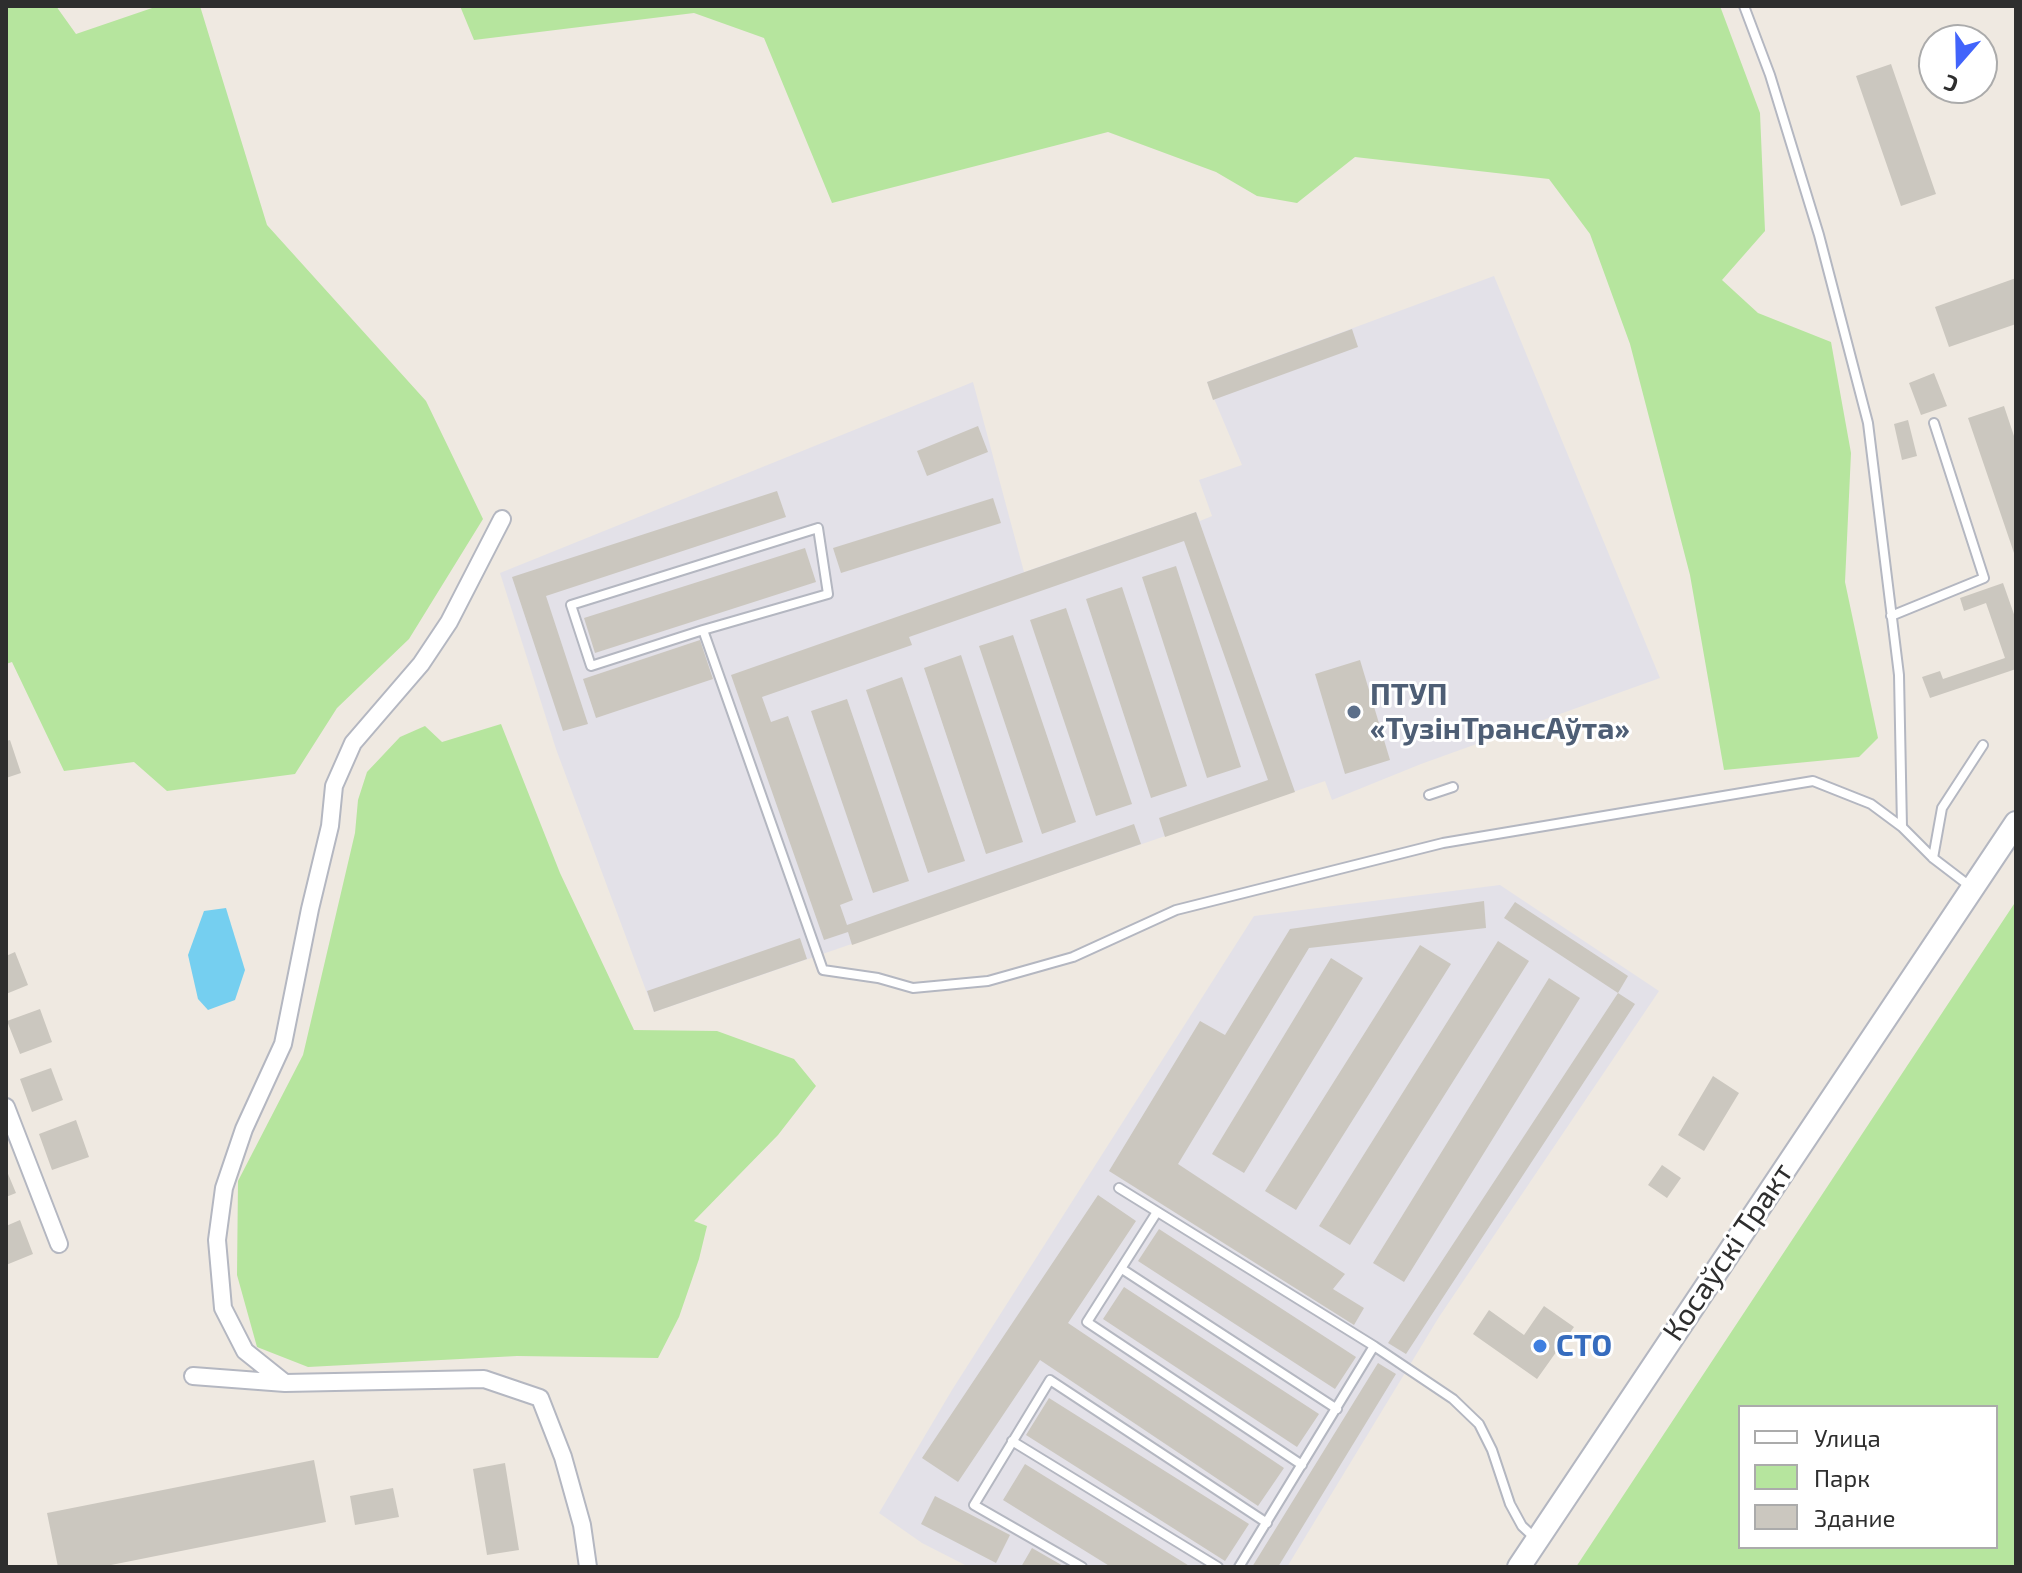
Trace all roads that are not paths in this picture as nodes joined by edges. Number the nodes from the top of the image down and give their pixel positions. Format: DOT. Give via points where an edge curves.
graph roads {
  1 [pos="1744,6"];
  2 [pos="1934,423"];
  3 [pos="502,519"];
  4 [pos="1891,616"];
  5 [pos="703,630"];
  6 [pos="1983,745"];
  7 [pos="1453,787"];
  8 [pos="1429,795"];
  9 [pos="2016,823"];
  10 [pos="1902,827"];
  11 [pos="1933,858"];
  12 [pos="1972,888"];
  13 [pos="6,1107"];
  14 [pos="1119,1188"];
  15 [pos="1157,1212"];
  16 [pos="59,1244"];
  17 [pos="1122,1269"];
  18 [pos="1374,1346"];
  19 [pos="193,1376"];
  20 [pos="285,1383"];
  21 [pos="1337,1409"];
  22 [pos="1012,1441"];
  23 [pos="1302,1465"];
  24 [pos="1267,1523"];
  25 [pos="1537,1540"];
  26 [pos="588,1567"];
  27 [pos="1082,1567"];
  28 [pos="1218,1567"];
  29 [pos="1239,1567"];
  30 [pos="1519,1567"];
  1 -- 4 [label="lane" via="1819,235 1868,423"];
  2 -- 4 [label="lane" via="1984,578"];
  3 -- 20 [label="street" via="449,622 421,664 353,743 334,786 283,1044 224,1188 217,1240 223,1308 245,1351"];
  4 -- 10 [label="lane" via="1899,675"];
  5 -- 5 [label="lane" via="591,666 571,605 818,528 828,594"];
  5 -- 10 [label="lane" via="823,970 913,988 1002,977 1073,957 1176,910 1443,843 1813,781 1871,804"];
  6 -- 11 [label="lane" via="1942,808"];
  7 -- 8 [label="lane"];
  9 -- 12 [label="main road, Косаўскі Тракт"];
  10 -- 11 [label="lane"];
  11 -- 12 [label="lane"];
  12 -- 25 [label="main road, Косаўскі Тракт"];
  13 -- 16 [label="street"];
  14 -- 15 [label="lane"];
  15 -- 17 [label="lane"];
  15 -- 18 [label="lane"];
  17 -- 21 [label="lane"];
  17 -- 23 [label="lane" via="1087,1322"];
  18 -- 21 [label="lane"];
  18 -- 25 [label="lane" via="1453,1399 1479,1424 1510,1504"];
  19 -- 20 [label="street"];
  20 -- 26 [label="street" via="484,1379 540,1398 563,1457"];
  21 -- 23 [label="lane"];
  22 -- 24 [label="lane" via="1050,1380"];
  22 -- 27 [label="lane" via="974,1505"];
  22 -- 28 [label="lane"];
  23 -- 24 [label="lane"];
  24 -- 29 [label="lane"];
  25 -- 30 [label="main road, Косаўскі Тракт"];
}
